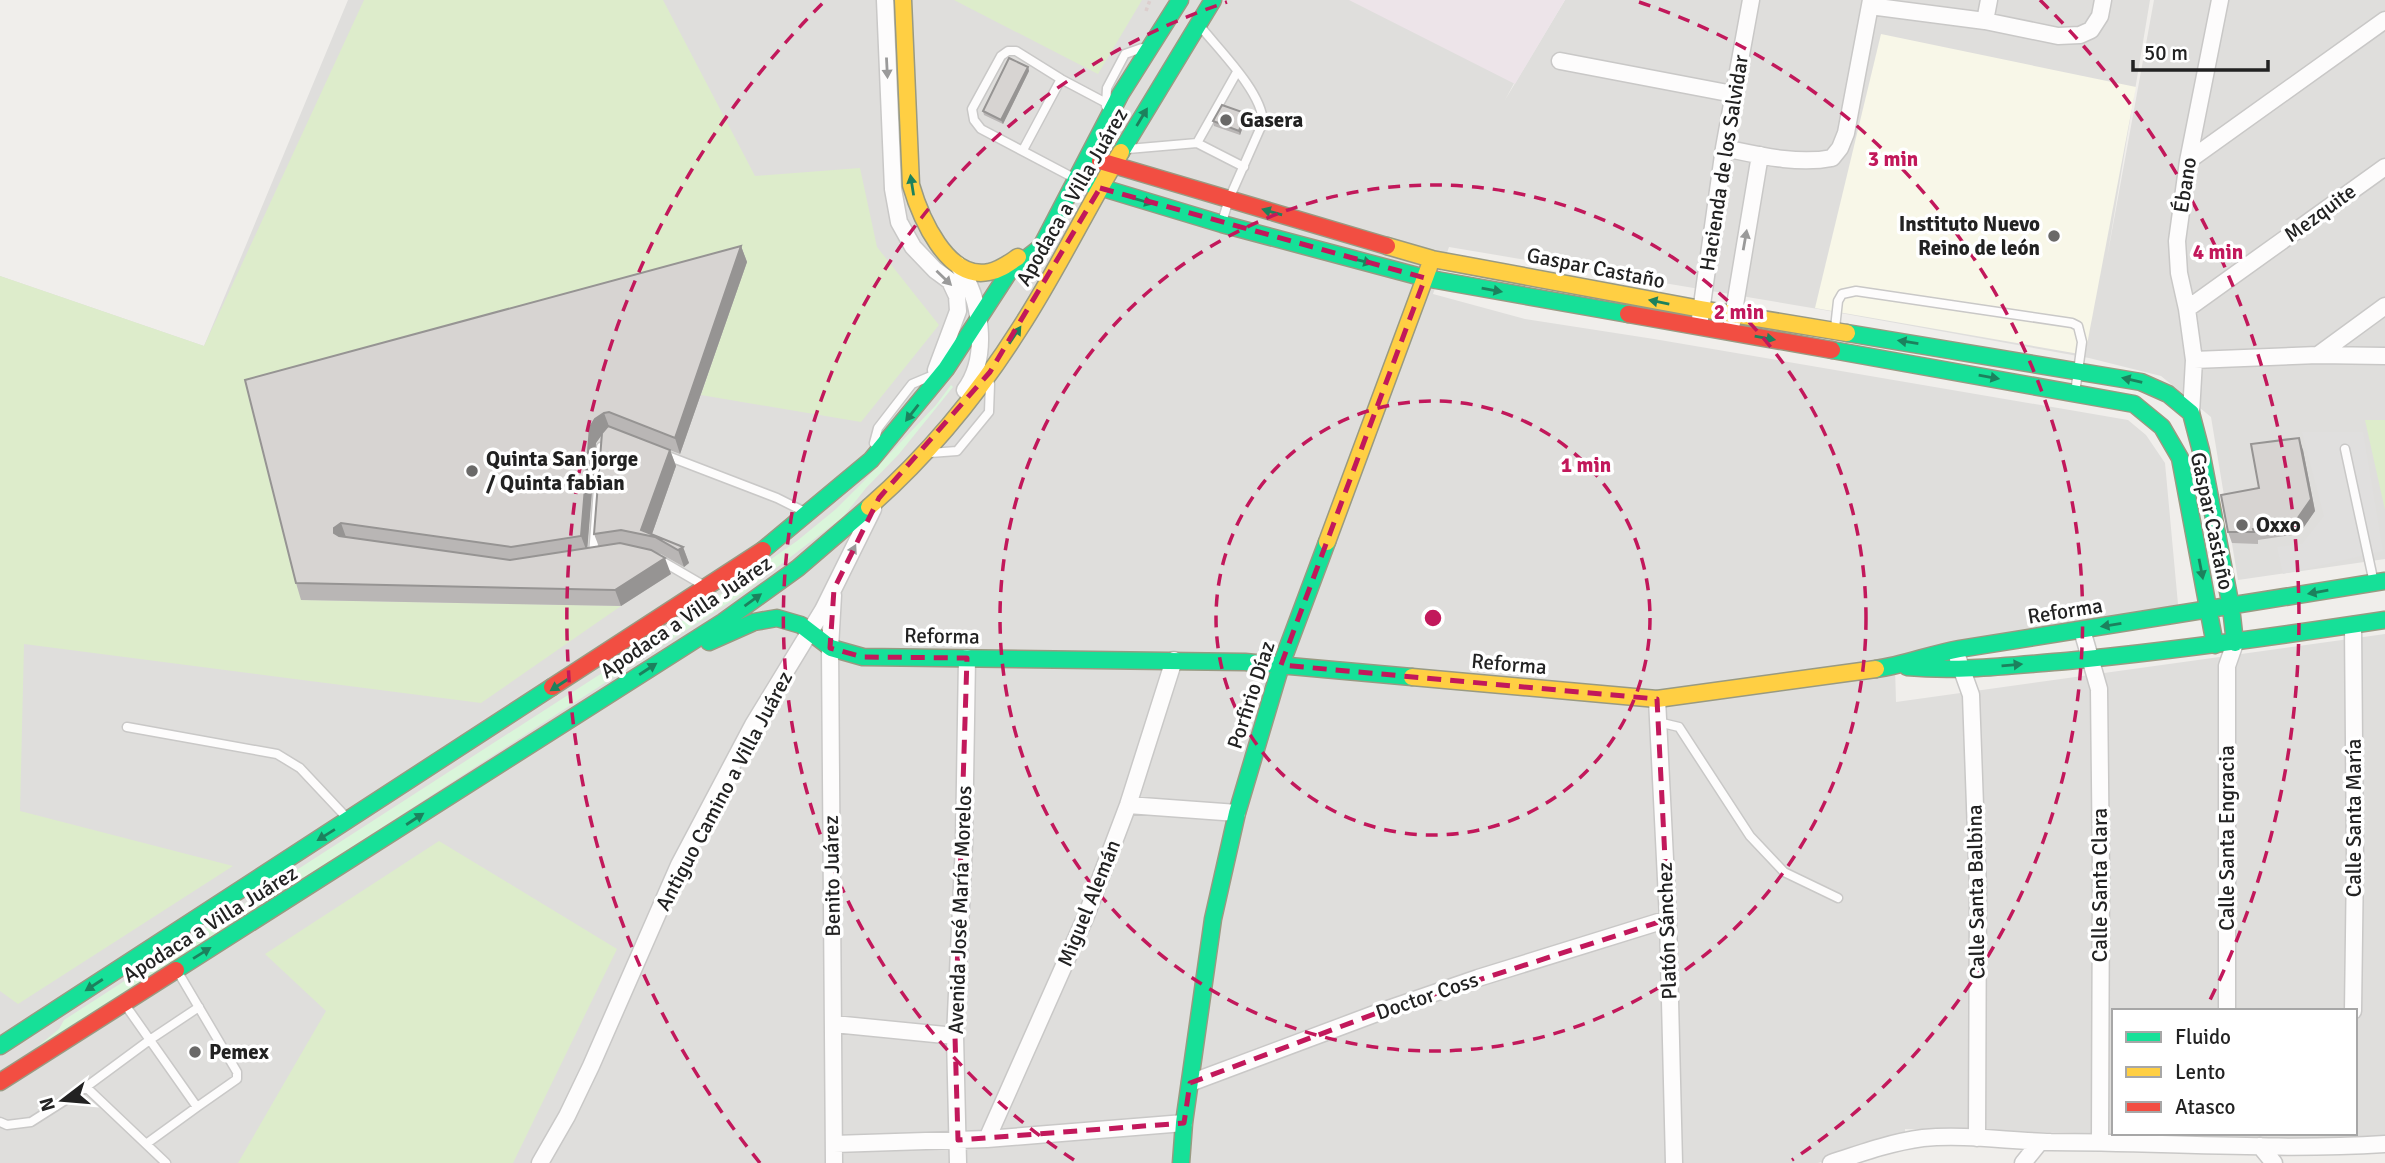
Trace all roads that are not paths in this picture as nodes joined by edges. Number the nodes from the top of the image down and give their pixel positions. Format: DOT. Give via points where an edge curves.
graph roads {
  1 [pos="885,0"];
  2 [pos="903,0"];
  3 [pos="1180,0"];
  4 [pos="1213,0"];
  5 [pos="1751,0"];
  6 [pos="1989,0"];
  7 [pos="2103,0"];
  8 [pos="1871,3"];
  9 [pos="2223,3"];
  10 [pos="2385,20"];
  11 [pos="1985,21"];
  12 [pos="1198,23"];
  13 [pos="1560,61"];
  14 [pos="1237,72"];
  15 [pos="1061,79"];
  16 [pos="1733,94"];
  17 [pos="1109,110"];
  18 [pos="1197,143"];
  19 [pos="1724,148"];
  20 [pos="1023,150"];
  21 [pos="1122,150"];
  22 [pos="1759,155"];
  23 [pos="1089,157"];
  24 [pos="2188,161"];
  25 [pos="1113,165"];
  26 [pos="1244,167"];
  27 [pos="2385,167"];
  28 [pos="1078,180"];
  29 [pos="1100,188"];
  30 [pos="1229,199"];
  31 [pos="1222,224"];
  32 [pos="1044,242"];
  33 [pos="1432,259"];
  34 [pos="958,265"];
  35 [pos="1425,278"];
  36 [pos="2385,306"];
  37 [pos="1701,309"];
  38 [pos="2187,309"];
  39 [pos="1733,313"];
  40 [pos="978,322"];
  41 [pos="1698,327"];
  42 [pos="1835,330"];
  43 [pos="1732,332"];
  44 [pos="1833,350"];
  45 [pos="2318,355"];
  46 [pos="2385,356"];
  47 [pos="2194,360"];
  48 [pos="2079,370"];
  49 [pos="940,371"];
  50 [pos="990,372"];
  51 [pos="2075,393"];
  52 [pos="2191,413"];
  53 [pos="605,441"];
  54 [pos="651,449"];
  55 [pos="2345,449"];
  56 [pos="921,456"];
  57 [pos="872,460"];
  58 [pos="879,498"];
  59 [pos="809,514"];
  60 [pos="604,557"];
  61 [pos="648,557"];
  62 [pos="593,559"];
  63 [pos="581,561"];
  64 [pos="2379,582"];
  65 [pos="707,588"];
  66 [pos="834,589"];
  67 [pos="2231,607"];
  68 [pos="2210,611"];
  69 [pos="2385,620"];
  70 [pos="2353,625"];
  71 [pos="2081,630"];
  72 [pos="810,632"];
  73 [pos="2235,643"];
  74 [pos="830,645"];
  75 [pos="2215,645"];
  76 [pos="1955,650"];
  77 [pos="676,651"];
  78 [pos="967,658"];
  79 [pos="2090,659"];
  80 [pos="1174,660"];
  81 [pos="1281,666"];
  82 [pos="1895,666"];
  83 [pos="2227,666"];
  84 [pos="1962,670"];
  85 [pos="1657,699"];
  86 [pos="1658,722"];
  87 [pos="127,727"];
  88 [pos="1128,805"];
  89 [pos="1237,813"];
  90 [pos="349,820"];
  91 [pos="1838,898"];
  92 [pos="1668,919"];
  93 [pos="177,970"];
  94 [pos="124,1003"];
  95 [pos="199,1007"];
  96 [pos="2227,1009"];
  97 [pos="2353,1009"];
  98 [pos="834,1024"];
  99 [pos="955,1036"];
  100 [pos="151,1039"];
  101 [pos="0,1046"];
  102 [pos="0,1082"];
  103 [pos="1190,1083"];
  104 [pos="86,1087"];
  105 [pos="197,1107"];
  106 [pos="0,1122"];
  107 [pos="1184,1123"];
  108 [pos="1977,1138"];
  109 [pos="987,1139"];
  110 [pos="2227,1139"];
  111 [pos="958,1140"];
  112 [pos="2352,1140"];
  113 [pos="2040,1142"];
  114 [pos="2099,1142"];
  115 [pos="834,1143"];
  116 [pos="146,1144"];
  117 [pos="2385,1144"];
  118 [pos="2260,1146"];
  119 [pos="166,1163"];
  120 [pos="540,1163"];
  121 [pos="834,1163"];
  122 [pos="958,1163"];
  123 [pos="1181,1163"];
  124 [pos="1674,1163"];
  125 [pos="1831,1163"];
  126 [pos="2023,1163"];
  127 [pos="2274,1163"];
  1 -- 49 [label="street, one-way" via="892,188 899,222 913,247 950,281 957,296 958,311"];
  34 -- 2 [label="main road, one-way" via="927,229 911,185"];
  3 -- 17 [label="main road, Apodaca a Villa Juárez"];
  4 -- 12 [label="main road, Apodaca a Villa Juárez"];
  5 -- 16 [label="street, Hacienda de los Salvidar"];
  6 -- 11 [label="street"];
  7 -- 11 [label="street" via="2091,30 2080,35 2058,36"];
  8 -- 11 [label="street"];
  8 -- 22 [label="street" via="1840,148 1832,158 1818,161"];
  9 -- 24 [label="street, Ébano"];
  10 -- 24 [label="street"];
  12 -- 14 [label="lane"];
  21 -- 12 [label="main road, Apodaca a Villa Juárez, one-way"];
  13 -- 16 [label="street"];
  14 -- 18 [label="lane"];
  14 -- 26 [label="lane" via="1259,102 1263,122"];
  15 -- 17 [label="lane"];
  15 -- 20 [label="lane"];
  15 -- 20 [label="lane" via="1016,51 1008,51 1001,55 972,109 981,129"];
  16 -- 19 [label="street, Hacienda de los Salvidar"];
  17 -- 23 [label="main road, Apodaca a Villa Juárez"];
  18 -- 21 [label="lane"];
  18 -- 26 [label="lane"];
  19 -- 22 [label="street"];
  19 -- 37 [label="street, Hacienda de los Salvidar"];
  20 -- 28 [label="lane"];
  21 -- 25 [label="main road, Apodaca a Villa Juárez"];
  39 -- 22 [label="street, Hacienda de los Salvidar, one-way"];
  23 -- 25 [label="main road, Gaspar Castaño"];
  23 -- 28 [label="main road, Apodaca a Villa Juárez"];
  24 -- 38 [label="street, Ébano" via="2177,241"];
  25 -- 29 [label="main road, Apodaca a Villa Juárez"];
  25 -- 30 [label="main road, Gaspar Castaño"];
  26 -- 30 [label="lane"];
  27 -- 38 [label="street, Mezquite"];
  28 -- 29 [label="main road, Gaspar Castaño"];
  28 -- 32 [label="main road, Apodaca a Villa Juárez"];
  29 -- 31 [label="main road, Gaspar Castaño, one-way"];
  50 -- 29 [label="main road, Apodaca a Villa Juárez, one-way" via="1021,327"];
  30 -- 31 [label="lane"];
  33 -- 30 [label="main road, Gaspar Castaño, one-way"];
  31 -- 35 [label="main road, Gaspar Castaño, one-way"];
  32 -- 34 [label="main road" via="984,274"];
  32 -- 40 [label="main road, Apodaca a Villa Juárez" via="1009,272"];
  33 -- 35 [label="main road, Porfirio Díaz"];
  37 -- 33 [label="main road, Gaspar Castaño, one-way"];
  34 -- 40 [label="street" via="972,291"];
  35 -- 41 [label="main road, Gaspar Castaño, one-way"];
  35 -- 81 [label="main road, Porfirio Díaz"];
  36 -- 45 [label="street"];
  37 -- 39 [label="main road, Gaspar Castaño"];
  37 -- 41 [label="street, Hacienda de los Salvidar"];
  38 -- 47 [label="street, Ébano"];
  39 -- 42 [label="main road, Gaspar Castaño"];
  39 -- 43 [label="street, Hacienda de los Salvidar"];
  40 -- 49 [label="main road, Apodaca a Villa Juárez"];
  40 -- 56 [label="street" via="978,363"];
  41 -- 43 [label="main road, Gaspar Castaño"];
  42 -- 44 [label="lane"];
  48 -- 42 [label="main road, Gaspar Castaño, one-way"];
  42 -- 48 [label="lane" via="1838,301 1842,294 1856,291 2072,323 2081,333"];
  43 -- 44 [label="main road, Gaspar Castaño, one-way"];
  44 -- 51 [label="main road, Gaspar Castaño, one-way"];
  45 -- 46 [label="street"];
  45 -- 47 [label="street"];
  47 -- 52 [label="street, Ébano"];
  48 -- 51 [label="lane"];
  52 -- 48 [label="main road, Gaspar Castaño, one-way" via="2168,394 2141,382"];
  49 -- 57 [label="main road, Apodaca a Villa Juárez, one-way" via="929,392"];
  49 -- 57 [label="lane" via="912,384 878,428"];
  50 -- 56 [label="main road, Apodaca a Villa Juárez"];
  50 -- 56 [label="lane" via="989,412 957,452"];
  51 -- 68 [label="main road, Gaspar Castaño, one-way" via="2134,404 2167,432 2180,458"];
  52 -- 67 [label="main road, Gaspar Castaño"];
  53 -- 62 [label="lane" via="598,475"];
  54 -- 59 [label="lane"];
  55 -- 64 [label="lane"];
  56 -- 58 [label="main road, Apodaca a Villa Juárez"];
  57 -- 59 [label="main road, Apodaca a Villa Juárez"];
  66 -- 58 [label="street, Antiguo Camino a Villa Juárez, one-way"];
  77 -- 58 [label="main road, Apodaca a Villa Juárez, one-way" via="798,568"];
  59 -- 65 [label="main road, Apodaca a Villa Juárez"];
  60 -- 62 [label="lane"];
  61 -- 65 [label="lane"];
  62 -- 63 [label="lane"];
  64 -- 67 [label="main road, Gaspar Castaño, one-way"];
  65 -- 90 [label="main road, Apodaca a Villa Juárez, one-way"];
  66 -- 72 [label="street, Antiguo Camino a Villa Juárez"];
  66 -- 74 [label="street, Benito Juárez"];
  67 -- 68 [label="main road, Gaspar Castaño"];
  67 -- 73 [label="main road, Gaspar Castaño"];
  68 -- 71 [label="main road, Reforma, one-way"];
  68 -- 75 [label="main road, Gaspar Castaño"];
  69 -- 70 [label="main road"];
  70 -- 73 [label="main road"];
  70 -- 97 [label="street, Calle Santa María"];
  71 -- 76 [label="main road, Reforma"];
  71 -- 79 [label="street, Calle Santa Clara"];
  72 -- 74 [label="main road"];
  72 -- 77 [label="main road" via="799,624 763,619"];
  72 -- 120 [label="street, Antiguo Camino a Villa Juárez" via="753,725 679,866 591,1066"];
  73 -- 75 [label="main road"];
  73 -- 83 [label="street, Calle Santa Engracia"];
  74 -- 78 [label="main road, Reforma" via="863,657"];
  74 -- 98 [label="street, Benito Juárez"];
  75 -- 79 [label="main road"];
  75 -- 83 [label="street, Calle Santa Engracia"];
  76 -- 82 [label="main road, Reforma"];
  76 -- 84 [label="street, Calle Santa Balbina"];
  93 -- 77 [label="main road, Apodaca a Villa Juárez, one-way"];
  78 -- 80 [label="main road, Reforma"];
  78 -- 99 [label="street, Avenida José María Morelos"];
  84 -- 79 [label="main road, one-way"];
  79 -- 114 [label="street, Calle Santa Clara" via="2099,689"];
  80 -- 81 [label="main road, Reforma"];
  80 -- 88 [label="street, Miguel Alemán"];
  81 -- 85 [label="main road, Reforma"];
  81 -- 89 [label="main road, Porfirio Díaz"];
  82 -- 84 [label="main road"];
  82 -- 85 [label="main road, Reforma"];
  83 -- 96 [label="street, Calle Santa Engracia"];
  84 -- 108 [label="street, Calle Santa Balbina" via="1971,695 1978,889"];
  85 -- 86 [label="street, Platón Sánchez"];
  86 -- 91 [label="lane" via="1679,727 1750,836 1784,872"];
  86 -- 92 [label="street, Platón Sánchez"];
  87 -- 90 [label="lane" via="277,754 300,768"];
  88 -- 89 [label="street"];
  88 -- 109 [label="street, Miguel Alemán" via="1086,916"];
  89 -- 103 [label="main road, Porfirio Díaz" via="1213,919"];
  90 -- 101 [label="main road, Apodaca a Villa Juárez, one-way"];
  92 -- 103 [label="street, Doctor Coss" via="1398,1006"];
  92 -- 124 [label="street, Platón Sánchez"];
  93 -- 94 [label="main road, Apodaca a Villa Juárez"];
  93 -- 95 [label="lane"];
  94 -- 100 [label="lane"];
  94 -- 102 [label="main road, Apodaca a Villa Juárez"];
  95 -- 100 [label="lane"];
  95 -- 105 [label="lane" via="237,1079"];
  98 -- 99 [label="street"];
  98 -- 115 [label="street, Benito Juárez"];
  99 -- 111 [label="street, Avenida José María Morelos"];
  100 -- 104 [label="lane"];
  100 -- 105 [label="lane"];
  103 -- 107 [label="main road, Porfirio Díaz"];
  104 -- 106 [label="lane" via="32,1122"];
  104 -- 116 [label="lane"];
  105 -- 116 [label="lane"];
  107 -- 109 [label="street"];
  107 -- 123 [label="main road, Porfirio Díaz"];
  108 -- 113 [label="street"];
  108 -- 125 [label="street" via="1924,1138"];
  109 -- 111 [label="street"];
  110 -- 114 [label="street"];
  110 -- 118 [label="street"];
  111 -- 115 [label="street"];
  111 -- 122 [label="street, Avenida José María Morelos"];
  112 -- 117 [label="street"];
  112 -- 118 [label="street"];
  113 -- 114 [label="street"];
  113 -- 126 [label="street"];
  115 -- 121 [label="street, Benito Juárez"];
  116 -- 119 [label="lane"];
  118 -- 127 [label="street"];
}
